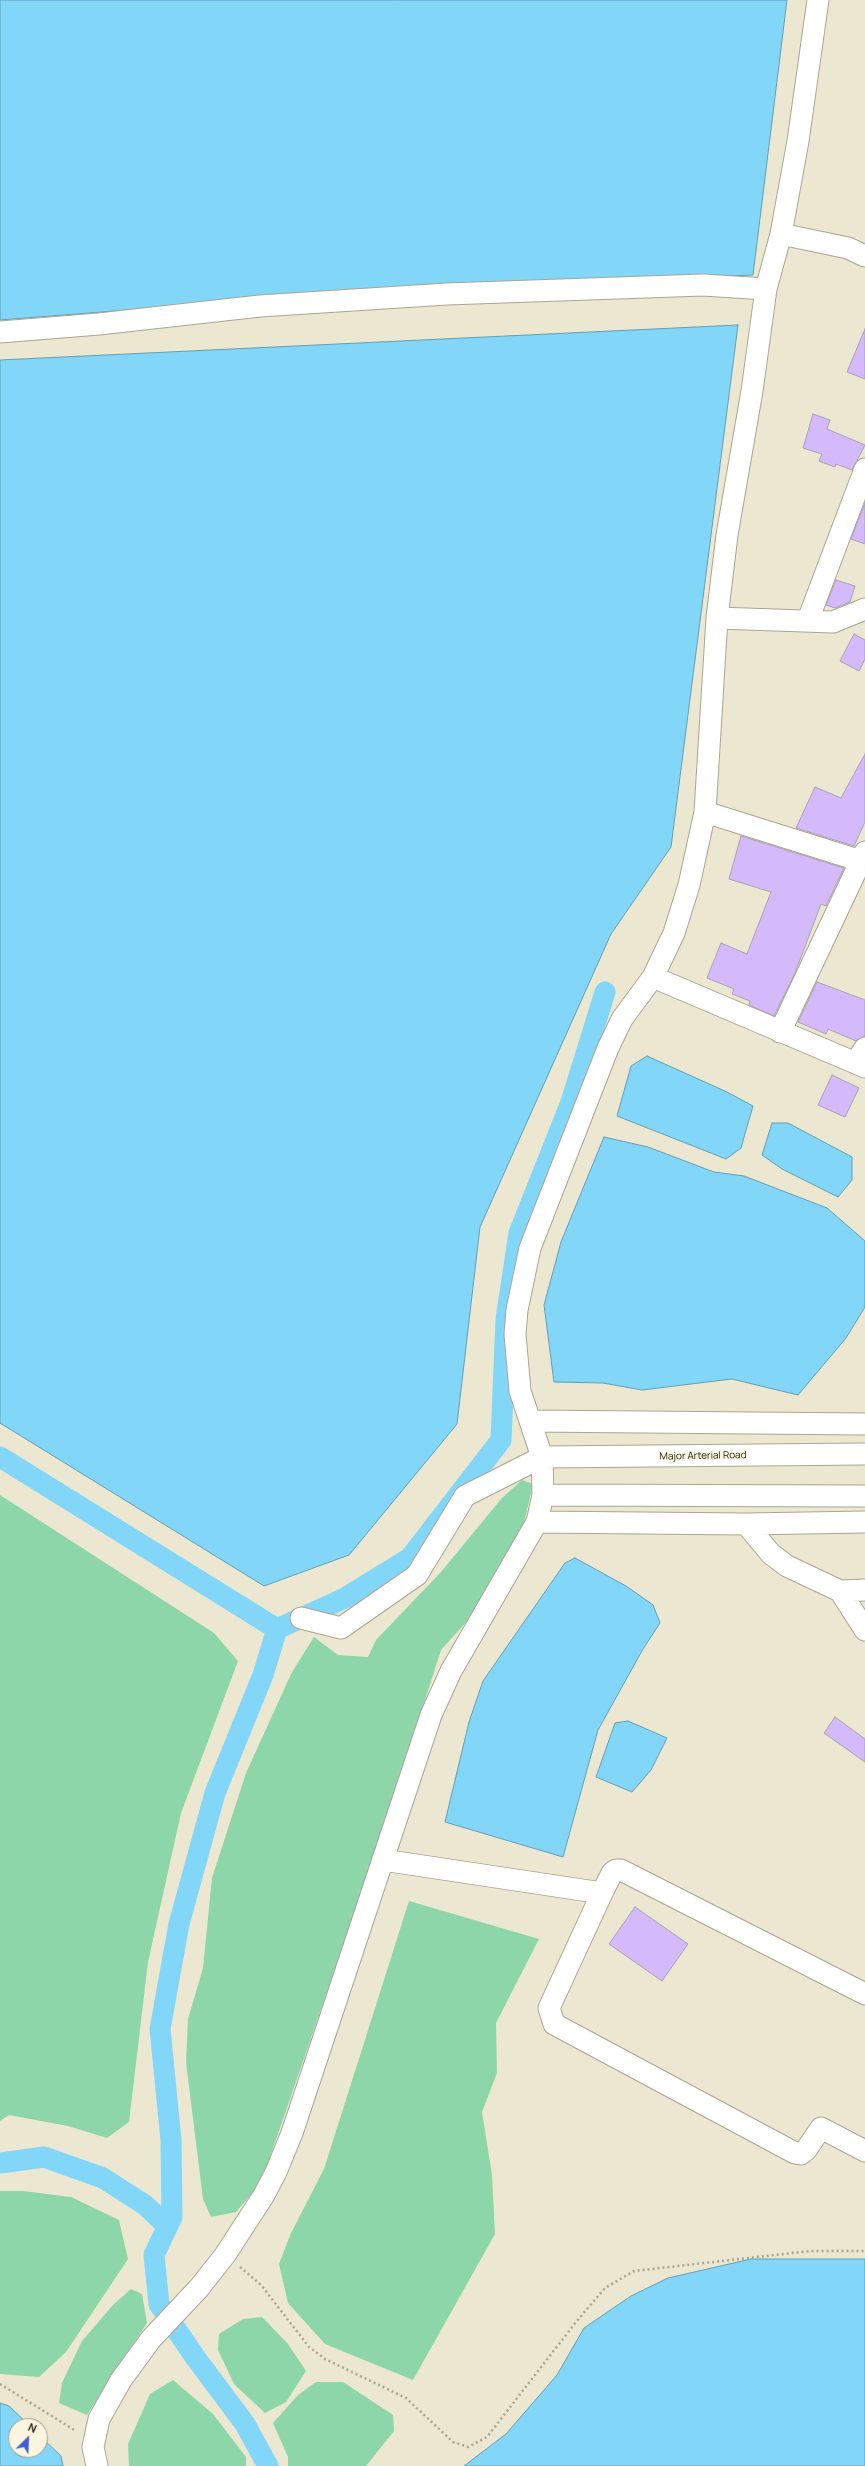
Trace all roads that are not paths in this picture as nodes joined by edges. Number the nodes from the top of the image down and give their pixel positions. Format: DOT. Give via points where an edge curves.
graph roads {
  1 [pos="818,0"];
  2 [pos="781,234"];
  3 [pos="865,256"];
  4 [pos="766,289"];
  5 [pos="0,332"];
  6 [pos="865,469"];
  7 [pos="865,609"];
  8 [pos="717,618"];
  9 [pos="808,620"];
  10 [pos="704,812"];
  11 [pos="863,857"];
  12 [pos="653,977"];
  13 [pos="780,1032"];
  14 [pos="862,1059"];
  15 [pos="531,1421"];
  16 [pos="865,1424"];
  17 [pos="865,1454"];
  18 [pos="542,1458"];
  19 [pos="543,1495"];
  20 [pos="865,1496"];
  21 [pos="537,1522"];
  22 [pos="865,1522"];
  23 [pos="746,1524"];
  24 [pos="865,1590"];
  25 [pos="840,1591"];
  26 [pos="301,1618"];
  27 [pos="865,1630"];
  28 [pos="383,1860"];
  29 [pos="602,1893"];
  30 [pos="865,1994"];
  31 [pos="865,2151"];
  32 [pos="95,2456"];
  1 -- 2 [label="street" via="798,141"];
  2 -- 3 [label="street" via="848,248"];
  2 -- 4 [label="street"];
  4 -- 5 [label="street" via="703,285 447,294 260,306"];
  4 -- 8 [label="street" via="752,391 727,535"];
  6 -- 9 [label="street"];
  7 -- 9 [label="street" via="839,621"];
  8 -- 9 [label="street"];
  8 -- 10 [label="street"];
  10 -- 11 [label="street"];
  10 -- 12 [label="street" via="689,885 678,919"];
  11 -- 13 [label="street"];
  12 -- 13 [label="street"];
  12 -- 15 [label="street" via="622,1019 608,1048 530,1248 517,1310 516,1334 520,1391"];
  13 -- 14 [label="street"];
  15 -- 16 [label="street"];
  15 -- 18 [label="street"];
  17 -- 18 [label="street, Major Arterial Road"];
  18 -- 19 [label="street"];
  18 -- 26 [label="street" via="466,1496 417,1575 340,1628"];
  19 -- 20 [label="street"];
  19 -- 21 [label="street"];
  21 -- 23 [label="street"];
  21 -- 28 [label="street" via="468,1640 431,1715"];
  22 -- 23 [label="street"];
  23 -- 25 [label="street" via="771,1554 787,1566"];
  24 -- 25 [label="street"];
  25 -- 27 [label="street"];
  28 -- 29 [label="street"];
  28 -- 32 [label="street" via="287,2146 264,2195 225,2255 120,2380 99,2419"];
  29 -- 30 [label="street" via="612,1873 621,1870"];
  29 -- 31 [label="street" via="549,2008 554,2024 795,2153 801,2154 806,2150 821,2128"];
}
